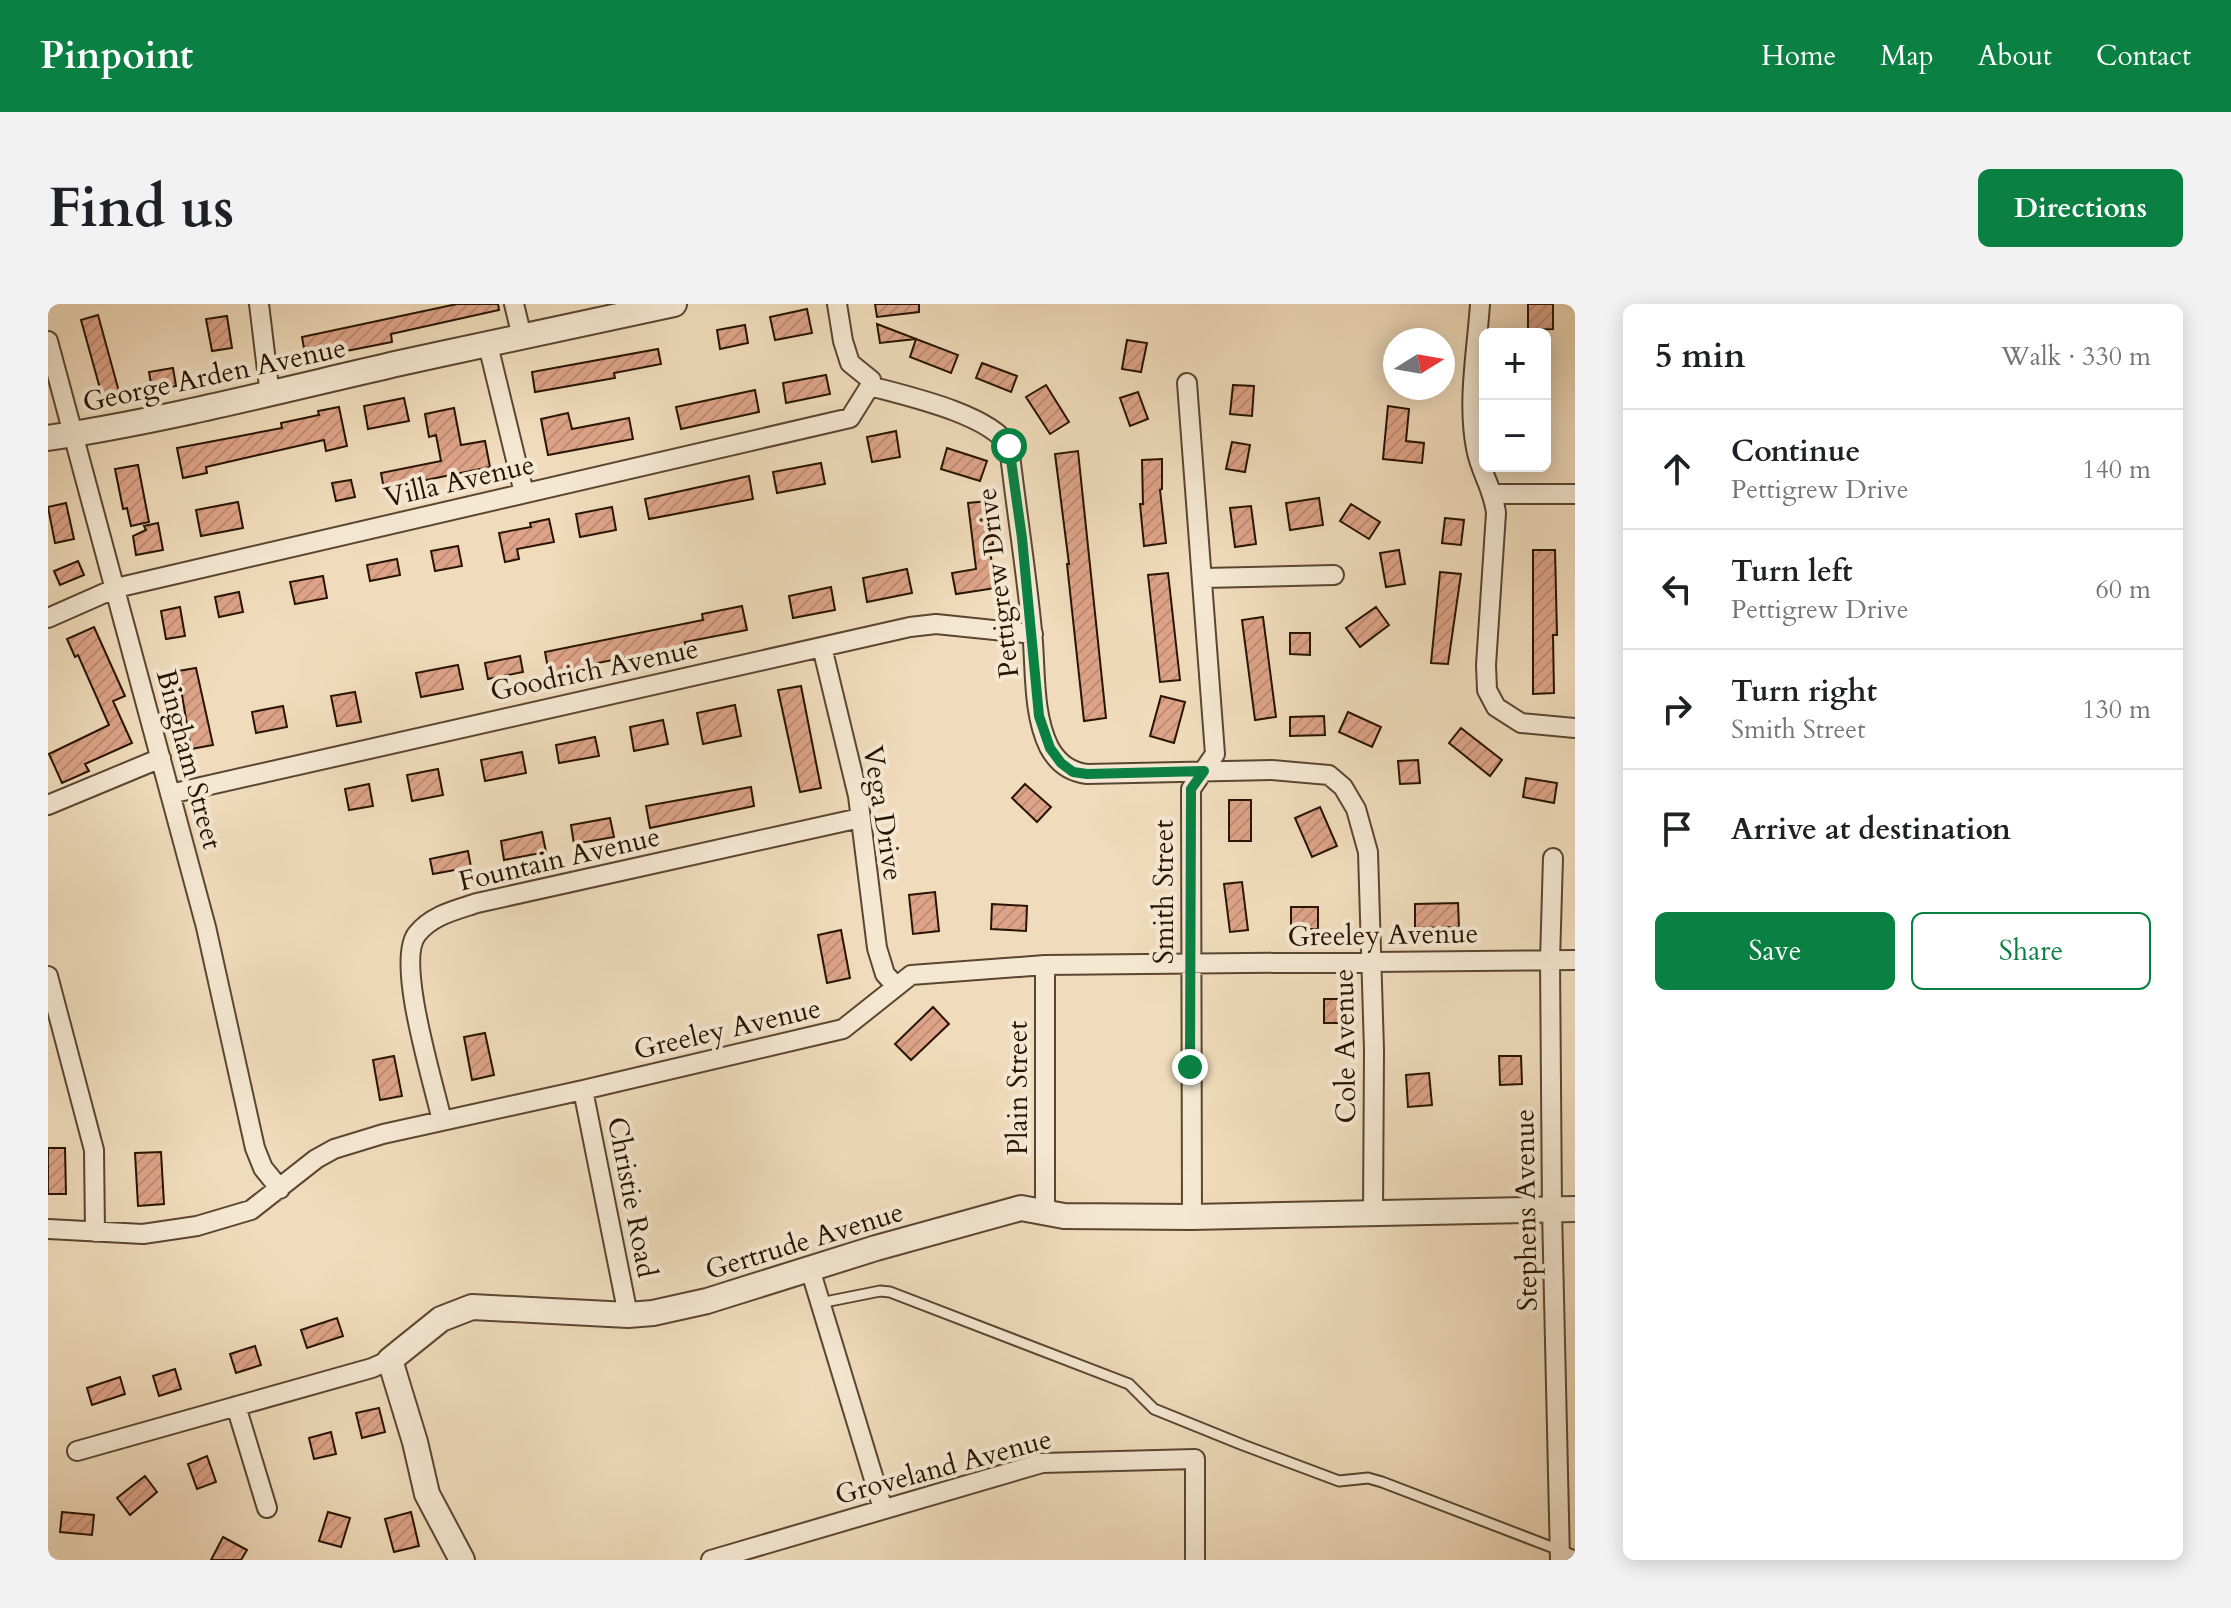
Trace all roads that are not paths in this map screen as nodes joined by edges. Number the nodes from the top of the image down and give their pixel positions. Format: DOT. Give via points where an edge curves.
graph roads {
  1 [pos="259,304"];
  2 [pos="514,304"];
  3 [pos="674,304"];
  4 [pos="837,304"];
  5 [pos="1480,304"];
  6 [pos="522,337"];
  7 [pos="48,341"];
  8 [pos="488,345"];
  9 [pos="1187,383"];
  10 [pos="870,386"];
  11 [pos="270,395"];
  12 [pos="75,434"];
  13 [pos="48,438"];
  14 [pos="524,493"];
  15 [pos="1494,494"];
  16 [pos="1575,494"];
  17 [pos="1334,575"];
  18 [pos="1203,578"];
  19 [pos="116,588"];
  20 [pos="48,618"];
  21 [pos="1033,634"];
  22 [pos="822,647"];
  23 [pos="1575,728"];
  24 [pos="161,758"];
  25 [pos="1204,771"];
  26 [pos="170,794"];
  27 [pos="48,805"];
  28 [pos="860,818"];
  29 [pos="1553,858"];
  30 [pos="1550,960"];
  31 [pos="1575,960"];
  32 [pos="1371,963"];
  33 [pos="1192,964"];
  34 [pos="1045,965"];
  35 [pos="48,976"];
  36 [pos="895,985"];
  37 [pos="583,1090"];
  38 [pos="442,1121"];
  39 [pos="280,1189"];
  40 [pos="1563,1210"];
  41 [pos="1045,1211"];
  42 [pos="1373,1214"];
  43 [pos="1192,1217"];
  44 [pos="48,1229"];
  45 [pos="95,1232"];
  46 [pos="810,1269"];
  47 [pos="820,1303"];
  48 [pos="628,1315"];
  49 [pos="390,1360"];
  50 [pos="236,1406"];
  51 [pos="77,1451"];
  52 [pos="267,1508"];
  53 [pos="883,1509"];
  54 [pos="1565,1556"];
  55 [pos="462,1560"];
  56 [pos="711,1560"];
  57 [pos="1195,1560"];
  1 -- 11 [label="street"];
  2 -- 6 [label="street"];
  3 -- 6 [label="street, George Arden Avenue"];
  4 -- 10 [label="street" via="850,363 871,380"];
  5 -- 15 [label="street" via="1471,414 1476,451"];
  6 -- 8 [label="street, George Arden Avenue"];
  7 -- 12 [label="street, Bingham Street"];
  8 -- 11 [label="street, George Arden Avenue"];
  8 -- 14 [label="street"];
  9 -- 18 [label="street, Smith Street"];
  10 -- 14 [label="street, Villa Avenue" via="850,418"];
  10 -- 21 [label="street, Pettigrew Drive" via="988,426 1009,446"];
  11 -- 12 [label="street, George Arden Avenue"];
  12 -- 13 [label="street, George Arden Avenue"];
  12 -- 19 [label="street, Bingham Street"];
  14 -- 19 [label="street, Villa Avenue"];
  15 -- 16 [label="street"];
  15 -- 23 [label="street" via="1487,690 1496,707 1521,723"];
  17 -- 18 [label="street"];
  18 -- 25 [label="street, Smith Street" via="1215,754"];
  19 -- 20 [label="street, Villa Avenue"];
  19 -- 24 [label="street, Bingham Street"];
  21 -- 22 [label="street, Goodrich Avenue" via="936,624"];
  21 -- 25 [label="street, Pettigrew Drive" via="1039,716 1061,763 1087,774"];
  22 -- 26 [label="street, Goodrich Avenue"];
  22 -- 28 [label="street, Vega Drive"];
  24 -- 26 [label="street, Bingham Street"];
  24 -- 27 [label="street"];
  25 -- 32 [label="street, Cole Avenue" via="1310,772 1329,775 1343,787 1356,809 1368,852"];
  25 -- 33 [label="street, Smith Street" via="1191,789"];
  26 -- 39 [label="street, Bingham Street" via="255,1148"];
  28 -- 36 [label="street, Vega Drive" via="877,948 885,974"];
  28 -- 38 [label="street, Fountain Avenue" via="477,903 439,916 415,935 409,979"];
  29 -- 30 [label="street, Stephens Avenue"];
  30 -- 31 [label="street, Greeley Avenue"];
  30 -- 32 [label="street, Greeley Avenue"];
  30 -- 40 [label="street, Stephens Avenue"];
  32 -- 33 [label="street, Greeley Avenue"];
  32 -- 42 [label="street, Cole Avenue"];
  33 -- 34 [label="street, Greeley Avenue"];
  33 -- 43 [label="street, Smith Street"];
  34 -- 36 [label="street, Greeley Avenue" via="911,975"];
  34 -- 41 [label="street, Plain Street"];
  35 -- 45 [label="street" via="94,1150"];
  36 -- 37 [label="street, Greeley Avenue" via="843,1029"];
  37 -- 38 [label="street, Greeley Avenue"];
  37 -- 48 [label="street, Christie Road"];
  38 -- 39 [label="street, Greeley Avenue" via="334,1149"];
  39 -- 45 [label="street, Greeley Avenue" via="251,1210 197,1226 143,1234"];
  40 -- 42 [label="street, Gertrude Avenue"];
  40 -- 54 [label="street, Stephens Avenue"];
  41 -- 43 [label="street, Gertrude Avenue" via="1064,1216"];
  41 -- 46 [label="street, Gertrude Avenue" via="1021,1208"];
  42 -- 43 [label="street, Gertrude Avenue"];
  44 -- 45 [label="street, Greeley Avenue"];
  46 -- 47 [label="street"];
  46 -- 48 [label="street, Gertrude Avenue" via="683,1307"];
  47 -- 53 [label="street"];
  47 -- 54 [label="lane" via="890,1292 1129,1384 1154,1409 1243,1445 1339,1481 1382,1482"];
  48 -- 49 [label="street, Gertrude Avenue" via="472,1307 441,1319"];
  49 -- 50 [label="street, Gertrude Avenue"];
  49 -- 55 [label="street" via="427,1494"];
  50 -- 51 [label="street, Gertrude Avenue"];
  50 -- 52 [label="street"];
  53 -- 56 [label="street, Groveland Avenue"];
  53 -- 57 [label="street, Groveland Avenue" via="1048,1462 1195,1459"];
}
